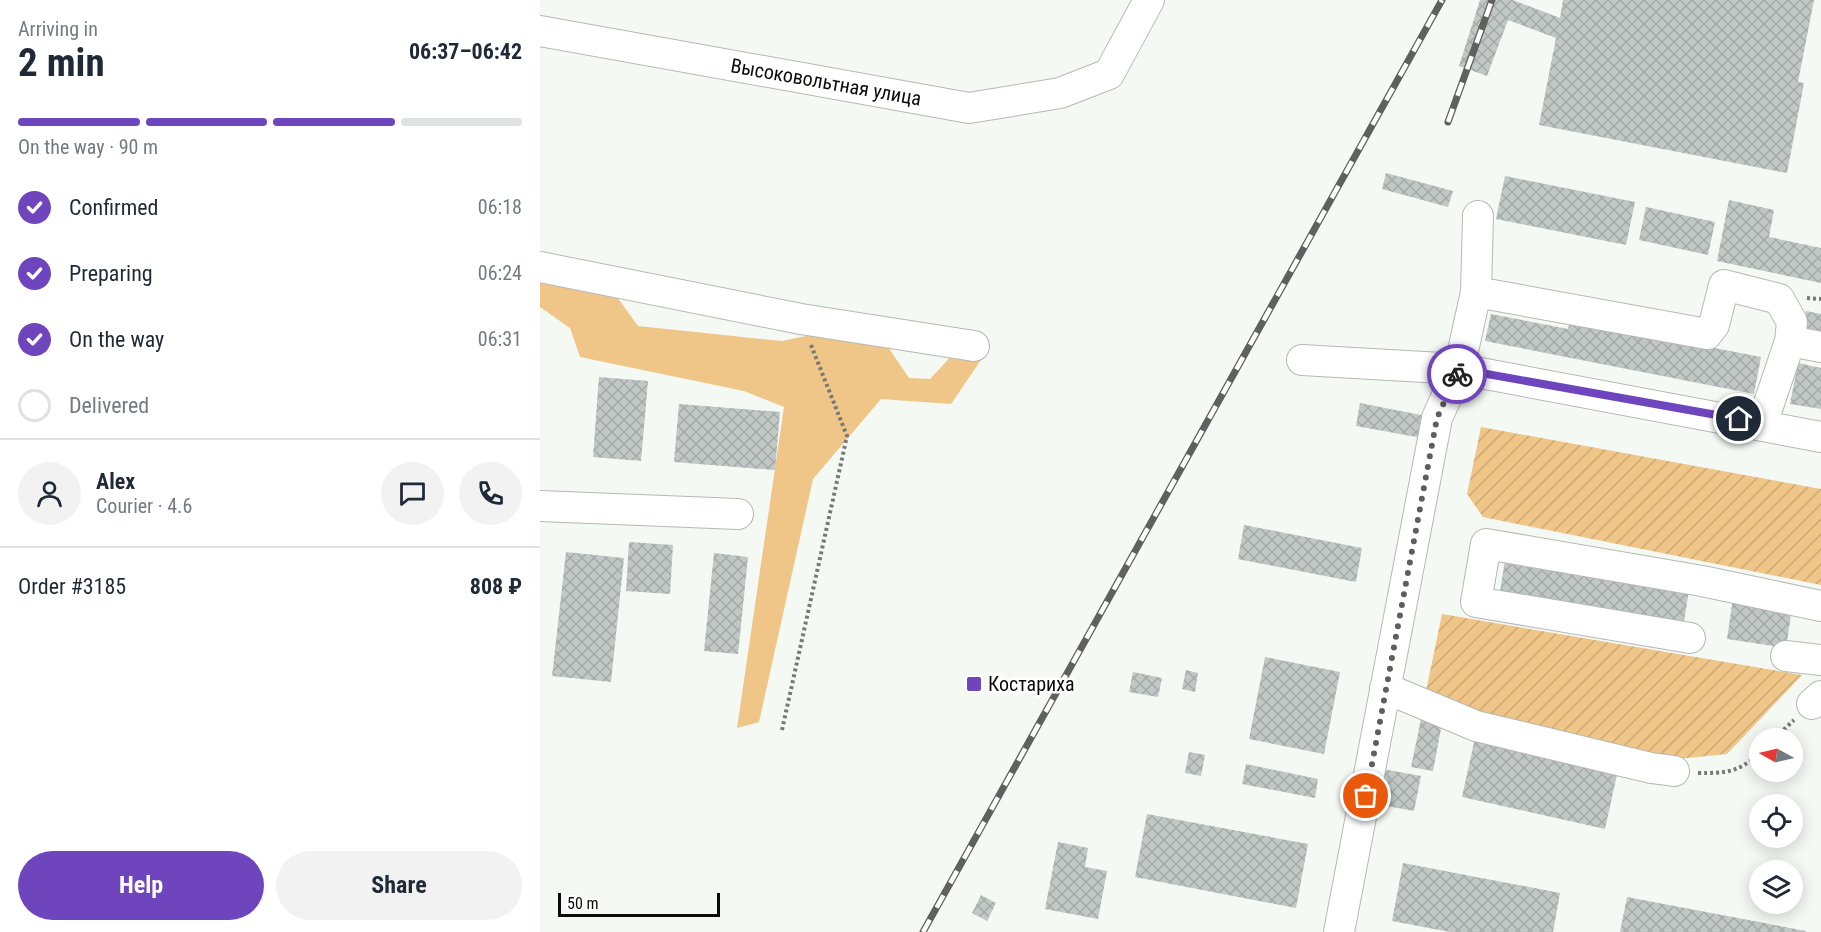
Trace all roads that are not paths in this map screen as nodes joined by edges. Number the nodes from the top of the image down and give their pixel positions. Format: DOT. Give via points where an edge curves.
graph roads {
  1 [pos="1149,0"];
  2 [pos="540,31"];
  3 [pos="1478,216"];
  4 [pos="540,267"];
  5 [pos="1476,292"];
  6 [pos="1790,341"];
  7 [pos="974,346"];
  8 [pos="1821,347"];
  9 [pos="1302,360"];
  10 [pos="1459,369"];
  11 [pos="1762,424"];
  12 [pos="1821,436"];
  13 [pos="540,506"];
  14 [pos="738,514"];
  15 [pos="1821,606"];
  16 [pos="1690,638"];
  17 [pos="1786,656"];
  18 [pos="1821,660"];
  19 [pos="1385,688"];
  20 [pos="1674,771"];
  21 [pos="1339,932"];
  1 -- 2 [label="street, Высоковольтная улица" via="1109,74 1060,93 969,108"];
  3 -- 5 [label="street"];
  4 -- 7 [label="street" via="801,319"];
  5 -- 6 [label="street" via="1707,334 1714,325 1724,285 1779,298 1792,322"];
  5 -- 10 [label="street"];
  6 -- 8 [label="street"];
  6 -- 11 [label="street"];
  9 -- 10 [label="street"];
  10 -- 11 [label="street"];
  10 -- 19 [label="street" via="1437,418"];
  11 -- 12 [label="street"];
  13 -- 14 [label="street"];
  15 -- 16 [label="street" via="1486,544 1476,602"];
  17 -- 18 [label="street"];
  19 -- 20 [label="street" via="1476,726"];
  19 -- 21 [label="street"];
}
